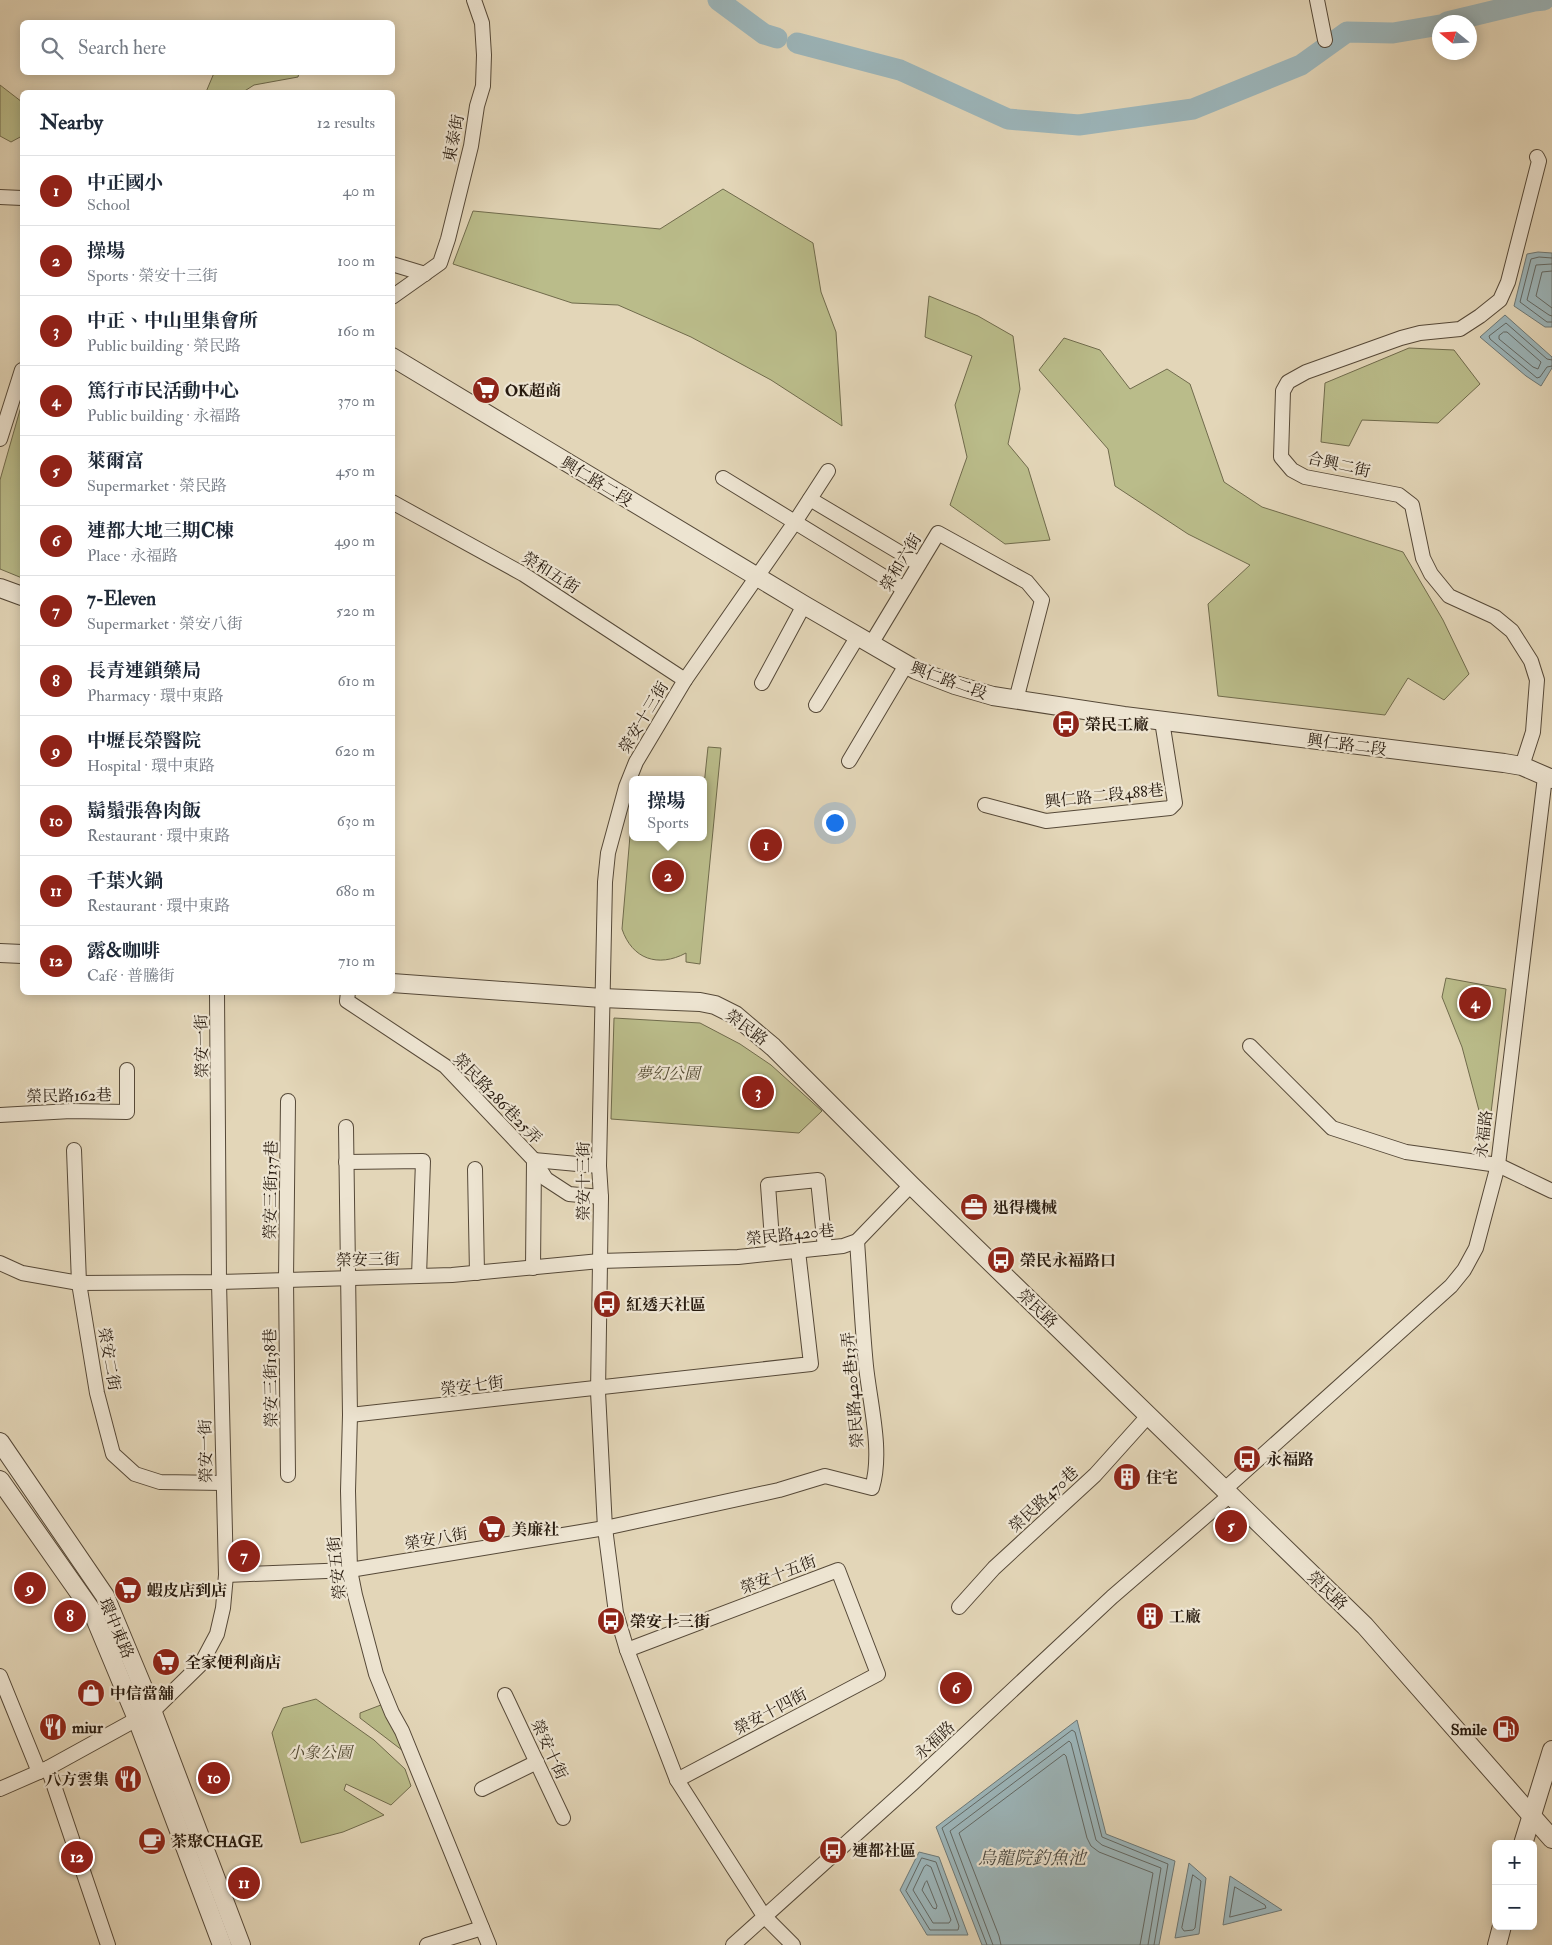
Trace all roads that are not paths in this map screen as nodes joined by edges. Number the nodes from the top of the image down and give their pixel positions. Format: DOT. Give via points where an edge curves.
graph roads {
  1 [pos="474,0"];
  2 [pos="1317,0"];
  3 [pos="1325,40"];
  4 [pos="1537,157"];
  5 [pos="0,197"];
  6 [pos="20,198"];
  7 [pos="395,265"];
  8 [pos="425,274"];
  9 [pos="395,294"];
  10 [pos="395,359"];
  11 [pos="20,376"];
  12 [pos="0,437"];
  13 [pos="828,471"];
  14 [pos="723,478"];
  15 [pos="810,499"];
  16 [pos="395,504"];
  17 [pos="795,522"];
  18 [pos="919,564"];
  19 [pos="757,577"];
  20 [pos="0,588"];
  21 [pos="904,590"];
  22 [pos="20,595"];
  23 [pos="804,605"];
  24 [pos="864,640"];
  25 [pos="906,664"];
  26 [pos="685,680"];
  27 [pos="762,682"];
  28 [pos="1016,700"];
  29 [pos="816,705"];
  30 [pos="1162,721"];
  31 [pos="849,760"];
  32 [pos="1522,766"];
  33 [pos="630,776"];
  34 [pos="1550,777"];
  35 [pos="629,780"];
  36 [pos="985,805"];
  37 [pos="0,953"];
  38 [pos="20,954"];
  39 [pos="395,983"];
  40 [pos="217,995"];
  41 [pos="348,995"];
  42 [pos="602,998"];
  43 [pos="1250,1046"];
  44 [pos="127,1070"];
  45 [pos="288,1101"];
  46 [pos="0,1115"];
  47 [pos="346,1127"];
  48 [pos="74,1150"];
  49 [pos="534,1160"];
  50 [pos="346,1162"];
  51 [pos="1498,1165"];
  52 [pos="600,1166"];
  53 [pos="475,1169"];
  54 [pos="911,1185"];
  55 [pos="1552,1191"];
  56 [pos="602,1197"];
  57 [pos="857,1241"];
  58 [pos="825,1248"];
  59 [pos="798,1251"];
  60 [pos="773,1253"];
  61 [pos="738,1257"];
  62 [pos="600,1261"];
  63 [pos="0,1263"];
  64 [pos="533,1268"];
  65 [pos="477,1273"];
  66 [pos="419,1276"];
  67 [pos="348,1277"];
  68 [pos="286,1279"];
  69 [pos="219,1282"];
  70 [pos="79,1283"];
  71 [pos="598,1387"];
  72 [pos="350,1415"];
  73 [pos="1148,1416"];
  74 [pos="0,1442"];
  75 [pos="288,1475"];
  76 [pos="825,1476"];
  77 [pos="0,1480"];
  78 [pos="223,1483"];
  79 [pos="1224,1489"];
  80 [pos="604,1528"];
  81 [pos="350,1570"];
  82 [pos="226,1574"];
  83 [pos="959,1607"];
  84 [pos="627,1650"];
  85 [pos="878,1674"];
  86 [pos="0,1676"];
  87 [pos="505,1695"];
  88 [pos="144,1716"];
  89 [pos="1552,1750"];
  90 [pos="537,1762"];
  91 [pos="44,1770"];
  92 [pos="677,1780"];
  93 [pos="482,1789"];
  94 [pos="0,1790"];
  95 [pos="1531,1814"];
  96 [pos="563,1818"];
  97 [pos="1552,1839"];
  98 [pos="1524,1840"];
  99 [pos="764,1916"];
  100 [pos="482,1928"];
  101 [pos="1501,1930"];
  102 [pos="108,1945"];
  103 [pos="222,1945"];
  104 [pos="241,1945"];
  105 [pos="427,1945"];
  106 [pos="489,1945"];
  107 [pos="733,1945"];
  108 [pos="793,1945"];
  109 [pos="1497,1945"];
  1 -- 8 [label="street, 東泰街" via="482,23 483,86 448,239 440,263"];
  2 -- 3 [label="street"];
  4 -- 32 [label="street, 合興二街" via="1539,161 1508,282 1500,300 1460,329 1401,338 1306,372 1288,382 1283,391 1282,410 1281,457 1292,470 1305,477 1399,495 1412,505 1423,558 1449,596 1495,618 1512,631 1531,661 1538,680 1533,732"];
  5 -- 6 [label="street"];
  7 -- 8 [label="street"];
  8 -- 9 [label="street, 東泰街"];
  10 -- 19 [label="street, 興仁路二段"];
  11 -- 12 [label="street"];
  13 -- 15 [label="street, 榮安十三街"];
  14 -- 17 [label="street"];
  15 -- 17 [label="street, 榮安十三街"];
  15 -- 18 [label="street"];
  16 -- 26 [label="street, 榮和五街" via="524,574"];
  17 -- 19 [label="street, 榮安十三街"];
  17 -- 21 [label="street"];
  18 -- 21 [label="street, 榮和六街"];
  18 -- 28 [label="street, 榮和六街" via="938,533 1027,582 1042,600"];
  19 -- 23 [label="street, 興仁路二段"];
  19 -- 26 [label="street, 榮安十三街"];
  20 -- 22 [label="street"];
  21 -- 24 [label="street, 榮和六街"];
  23 -- 24 [label="street, 興仁路二段"];
  23 -- 27 [label="street"];
  24 -- 25 [label="street, 興仁路二段"];
  24 -- 29 [label="street, 榮和六街"];
  25 -- 28 [label="street, 興仁路二段" via="955,685"];
  25 -- 31 [label="street"];
  26 -- 33 [label="street, 榮安十三街"];
  28 -- 30 [label="street, 興仁路二段"];
  30 -- 32 [label="street, 興仁路二段"];
  30 -- 36 [label="street, 興仁路二段488巷" via="1175,803 1170,808 1046,821"];
  32 -- 34 [label="street, 興仁路二段"];
  34 -- 51 [label="street, 永福路"];
  35 -- 42 [label="street, 榮安十三街" via="608,853"];
  37 -- 38 [label="street"];
  39 -- 42 [label="street, 榮民路"];
  40 -- 69 [label="street, 榮安一街"];
  41 -- 49 [label="street, 榮民路286巷25弄" via="347,1001 445,1066"];
  42 -- 52 [label="street, 榮安十三街"];
  42 -- 54 [label="street, 榮民路" via="700,1002 735,1014 773,1047"];
  43 -- 51 [label="street" via="1332,1128 1406,1152"];
  44 -- 46 [label="street, 榮民路162巷" via="127,1112"];
  45 -- 68 [label="street, 榮安三街137巷"];
  47 -- 50 [label="street, 榮安五街"];
  48 -- 70 [label="street, 榮安二街"];
  49 -- 52 [label="street"];
  49 -- 56 [label="street, 榮民路286巷25弄" via="546,1178 569,1194"];
  49 -- 64 [label="street"];
  50 -- 66 [label="street" via="423,1161"];
  50 -- 67 [label="street, 榮安五街"];
  51 -- 55 [label="street"];
  51 -- 79 [label="street, 永福路" via="1476,1248 1451,1286"];
  52 -- 56 [label="street, 榮安十三街"];
  53 -- 65 [label="street"];
  54 -- 57 [label="street, 榮民路420巷"];
  54 -- 73 [label="street, 榮民路"];
  56 -- 62 [label="street, 榮安十三街"];
  57 -- 58 [label="street, 榮民路420巷"];
  57 -- 76 [label="street, 榮民路420巷13弄" via="866,1366 876,1447 875,1476 872,1488"];
  58 -- 59 [label="street, 榮民路420巷"];
  58 -- 60 [label="street" via="818,1180 768,1185"];
  59 -- 60 [label="street, 榮民路420巷"];
  59 -- 71 [label="street, 榮安七街" via="811,1364"];
  60 -- 61 [label="street, 榮民路420巷"];
  61 -- 62 [label="street, 榮安三街"];
  62 -- 64 [label="street, 榮安三街"];
  62 -- 71 [label="street, 榮安十三街"];
  63 -- 70 [label="street, 榮安三街" via="22,1273"];
  64 -- 65 [label="street, 榮安三街"];
  65 -- 66 [label="street, 榮安三街"];
  66 -- 67 [label="street, 榮安三街"];
  67 -- 68 [label="street, 榮安三街"];
  67 -- 72 [label="street, 榮安五街"];
  68 -- 69 [label="street, 榮安三街"];
  68 -- 75 [label="street, 榮安三街138巷"];
  69 -- 70 [label="street, 榮安三街"];
  69 -- 78 [label="street, 榮安一街"];
  70 -- 78 [label="street, 榮安二街" via="97,1393 113,1454 135,1474 160,1482"];
  71 -- 72 [label="street, 榮安七街"];
  71 -- 80 [label="street, 榮安十三街"];
  72 -- 81 [label="street, 榮安五街"];
  73 -- 79 [label="street, 榮民路"];
  73 -- 83 [label="street, 榮民路470巷" via="1094,1475 994,1568"];
  74 -- 88 [label="street, 環中東路" via="105,1596"];
  76 -- 80 [label="street, 榮安八街" via="780,1490"];
  77 -- 88 [label="street, 環中東路" via="92,1611"];
  78 -- 82 [label="street, 榮安一街"];
  79 -- 95 [label="street, 榮民路" via="1365,1626"];
  79 -- 99 [label="street, 永福路" via="1229,1496 1112,1597 913,1783"];
  80 -- 81 [label="street, 榮安八街"];
  80 -- 84 [label="street, 榮安十三街" via="616,1613"];
  81 -- 82 [label="street, 榮安八街"];
  81 -- 100 [label="street, 榮安五街" via="376,1674"];
  82 -- 88 [label="street, 榮安一街" via="217,1634 201,1664"];
  84 -- 85 [label="street, 榮安十五街" via="838,1570"];
  84 -- 92 [label="street, 榮安十三街"];
  85 -- 92 [label="street, 榮安十四街"];
  86 -- 91 [label="street"];
  87 -- 90 [label="street, 榮安十街"];
  88 -- 91 [label="street, 榮安一街"];
  88 -- 103 [label="street, 環中東路"];
  88 -- 104 [label="street, 環中東路"];
  89 -- 95 [label="street"];
  90 -- 93 [label="street"];
  90 -- 96 [label="street, 榮安十街"];
  91 -- 94 [label="street, 榮安一街"];
  91 -- 102 [label="street"];
  92 -- 99 [label="street, 榮安十三街"];
  95 -- 97 [label="street, 榮民路"];
  95 -- 98 [label="street"];
  99 -- 107 [label="street, 永福路"];
  99 -- 108 [label="street, 榮安十三街"];
  100 -- 105 [label="street"];
  100 -- 106 [label="street, 榮安五街"];
  101 -- 109 [label="street"];
}
